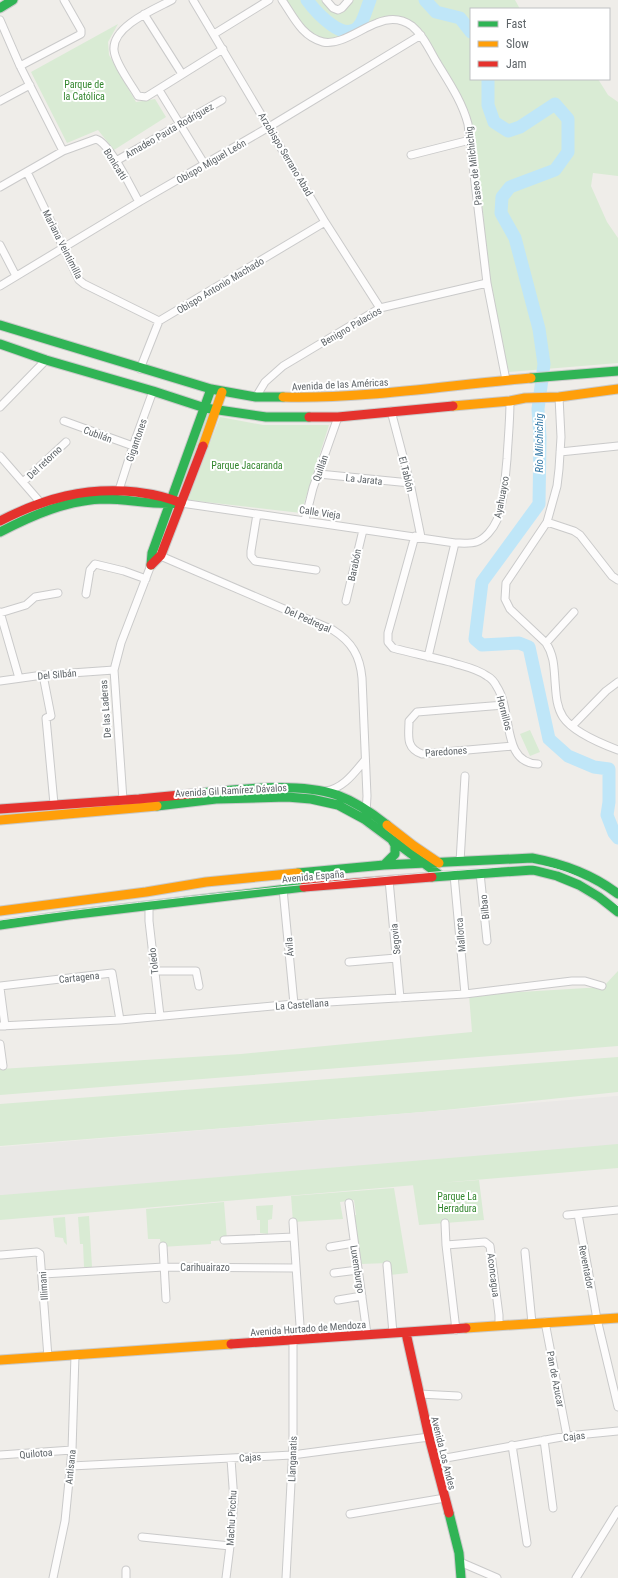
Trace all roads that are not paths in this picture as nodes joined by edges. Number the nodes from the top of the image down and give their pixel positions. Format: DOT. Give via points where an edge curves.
graph roads {
  1 [pos="13,0"];
  2 [pos="64,0"];
  3 [pos="172,0"];
  4 [pos="193,0"];
  5 [pos="268,0"];
  6 [pos="282,0"];
  7 [pos="326,0"];
  8 [pos="348,0"];
  9 [pos="0,8"];
  10 [pos="144,14"];
  11 [pos="0,20"];
  12 [pos="214,34"];
  13 [pos="421,35"];
  14 [pos="223,49"];
  15 [pos="20,66"];
  16 [pos="182,74"];
  17 [pos="30,85"];
  18 [pos="159,90"];
  19 [pos="222,100"];
  20 [pos="0,101"];
  21 [pos="179,123"];
  22 [pos="269,127"];
  23 [pos="470,140"];
  24 [pos="64,151"];
  25 [pos="411,155"];
  26 [pos="116,161"];
  27 [pos="205,165"];
  28 [pos="27,172"];
  29 [pos="0,187"];
  30 [pos="139,202"];
  31 [pos="325,222"];
  32 [pos="0,246"];
  33 [pos="63,248"];
  34 [pos="16,276"];
  35 [pos="487,283"];
  36 [pos="0,286"];
  37 [pos="380,308"];
  38 [pos="159,321"];
  39 [pos="0,324"];
  40 [pos="0,344"];
  41 [pos="46,360"];
  42 [pos="140,369"];
  43 [pos="618,371"];
  44 [pos="570,374"];
  45 [pos="618,375"];
  46 [pos="506,380"];
  47 [pos="618,388"];
  48 [pos="211,389"];
  49 [pos="153,391"];
  50 [pos="222,392"];
  51 [pos="563,396"];
  52 [pos="256,397"];
  53 [pos="510,401"];
  54 [pos="0,407"];
  55 [pos="205,408"];
  56 [pos="216,410"];
  57 [pos="391,411"];
  58 [pos="338,417"];
  59 [pos="64,421"];
  60 [pos="66,442"];
  61 [pos="132,446"];
  62 [pos="618,446"];
  63 [pos="560,452"];
  64 [pos="0,456"];
  65 [pos="319,474"];
  66 [pos="23,482"];
  67 [pos="410,483"];
  68 [pos="119,490"];
  69 [pos="40,502"];
  70 [pos="170,502"];
  71 [pos="182,503"];
  72 [pos="257,514"];
  73 [pos="0,520"];
  74 [pos="305,520"];
  75 [pos="547,522"];
  76 [pos="363,530"];
  77 [pos="0,532"];
  78 [pos="418,536"];
  79 [pos="455,543"];
  80 [pos="156,554"];
  81 [pos="151,565"];
  82 [pos="316,570"];
  83 [pos="146,579"];
  84 [pos="618,580"];
  85 [pos="58,593"];
  86 [pos="86,594"];
  87 [pos="346,601"];
  88 [pos="0,612"];
  89 [pos="574,612"];
  90 [pos="546,643"];
  91 [pos="393,648"];
  92 [pos="428,657"];
  93 [pos="114,670"];
  94 [pos="43,675"];
  95 [pos="19,678"];
  96 [pos="0,681"];
  97 [pos="618,682"];
  98 [pos="504,705"];
  99 [pos="572,726"];
  100 [pos="513,746"];
  101 [pos="618,750"];
  102 [pos="365,760"];
  103 [pos="538,764"];
  104 [pos="465,776"];
  105 [pos="323,791"];
  106 [pos="200,796"];
  107 [pos="54,804"];
  108 [pos="124,805"];
  109 [pos="0,809"];
  110 [pos="366,814"];
  111 [pos="0,820"];
  112 [pos="391,839"];
  113 [pos="460,862"];
  114 [pos="424,864"];
  115 [pos="440,864"];
  116 [pos="384,865"];
  117 [pos="480,873"];
  118 [pos="454,875"];
  119 [pos="440,876"];
  120 [pos="389,880"];
  121 [pos="283,889"];
  122 [pos="618,894"];
  123 [pos="149,906"];
  124 [pos="0,911"];
  125 [pos="618,912"];
  126 [pos="0,925"];
  127 [pos="487,941"];
  128 [pos="396,958"];
  129 [pos="349,962"];
  130 [pos="155,971"];
  131 [pos="199,986"];
  132 [pos="602,986"];
  133 [pos="0,987"];
  134 [pos="465,994"];
  135 [pos="400,998"];
  136 [pos="294,1004"];
  137 [pos="160,1016"];
  138 [pos="120,1020"];
  139 [pos="3,1026"];
  140 [pos="0,1044"];
  141 [pos="3,1066"];
  142 [pos="349,1203"];
  143 [pos="618,1210"];
  144 [pos="578,1214"];
  145 [pos="568,1215"];
  146 [pos="293,1222"];
  147 [pos="444,1223"];
  148 [pos="294,1237"];
  149 [pos="224,1240"];
  150 [pos="354,1244"];
  151 [pos="446,1245"];
  152 [pos="163,1246"];
  153 [pos="330,1247"];
  154 [pos="525,1252"];
  155 [pos="2,1255"];
  156 [pos="387,1266"];
  157 [pos="164,1267"];
  158 [pos="296,1268"];
  159 [pos="358,1270"];
  160 [pos="334,1273"];
  161 [pos="43,1274"];
  162 [pos="362,1296"];
  163 [pos="166,1299"];
  164 [pos="338,1300"];
  165 [pos="618,1318"];
  166 [pos="597,1319"];
  167 [pos="545,1322"];
  168 [pos="532,1323"];
  169 [pos="499,1326"];
  170 [pos="456,1330"];
  171 [pos="406,1333"];
  172 [pos="367,1334"];
  173 [pos="393,1334"];
  174 [pos="297,1340"];
  175 [pos="75,1355"];
  176 [pos="48,1357"];
  177 [pos="0,1360"];
  178 [pos="419,1394"];
  179 [pos="458,1396"];
  180 [pos="618,1407"];
  181 [pos="618,1431"];
  182 [pos="567,1436"];
  183 [pos="428,1437"];
  184 [pos="544,1440"];
  185 [pos="512,1445"];
  186 [pos="72,1450"];
  187 [pos="292,1455"];
  188 [pos="0,1456"];
  189 [pos="231,1459"];
  190 [pos="435,1460"];
  191 [pos="71,1466"];
  192 [pos="445,1498"];
  193 [pos="553,1508"];
  194 [pos="618,1510"];
  195 [pos="350,1514"];
  196 [pos="142,1537"];
  197 [pos="527,1543"];
  198 [pos="230,1546"];
  199 [pos="460,1562"];
  200 [pos="126,1570"];
  201 [pos="53,1578"];
  202 [pos="126,1578"];
  203 [pos="226,1578"];
  204 [pos="286,1578"];
  205 [pos="461,1578"];
  206 [pos="497,1578"];
  207 [pos="576,1578"];
  1 -- 9 [label="main road"];
  2 -- 15 [label="street" via="81,34"];
  3 -- 10 [label="street"];
  4 -- 12 [label="street, Arzobispo Serrano Abad"];
  5 -- 12 [label="street"];
  6 -- 13 [label="street, Paseo de Milchichig" via="302,31 313,39 325,43 337,42 376,23 393,19 403,21"];
  7 -- 8 [label="street" via="338,10"];
  10 -- 16 [label="street"];
  10 -- 18 [label="street" via="119,34 114,50 138,96 146,97"];
  11 -- 15 [label="street"];
  12 -- 14 [label="street, Arzobispo Serrano Abad"];
  13 -- 22 [label="street, Obispo Miguel León"];
  13 -- 23 [label="street, Paseo de Milchichig" via="462,106"];
  14 -- 16 [label="street"];
  14 -- 22 [label="street, Arzobispo Serrano Abad"];
  15 -- 17 [label="street"];
  16 -- 18 [label="street"];
  17 -- 20 [label="street"];
  17 -- 24 [label="street"];
  18 -- 21 [label="street"];
  19 -- 21 [label="street, Amadeo Pauta Rodríguez"];
  21 -- 26 [label="street, Amadeo Pauta Rodríguez"];
  21 -- 27 [label="street"];
  22 -- 27 [label="street, Obispo Miguel León"];
  22 -- 31 [label="street, Arzobispo Serrano Abad"];
  23 -- 25 [label="street"];
  23 -- 35 [label="street, Paseo de Milchichig"];
  24 -- 26 [label="street, Bonicatti" via="96,139 102,141"];
  24 -- 28 [label="street, Bonicatti"];
  26 -- 30 [label="street, Bonicatti"];
  27 -- 30 [label="street, Obispo Miguel León"];
  28 -- 29 [label="street, Bonicatti"];
  28 -- 33 [label="street, Mariana Veintimilla"];
  30 -- 33 [label="street, Obispo Miguel León"];
  31 -- 37 [label="street, Arzobispo Serrano Abad"];
  31 -- 38 [label="street, Obispo Antonio Machado"];
  32 -- 34 [label="street"];
  33 -- 34 [label="street, Obispo Miguel León"];
  33 -- 38 [label="street, Mariana Veintimilla" via="81,282"];
  34 -- 36 [label="street, Obispo Miguel León"];
  35 -- 37 [label="street, Benigno Palacios"];
  35 -- 46 [label="street, Paseo de Milchichig"];
  37 -- 52 [label="street, Benigno Palacios" via="283,366 265,382"];
  38 -- 42 [label="street"];
  39 -- 42 [label="main road, Avenida de las Américas"];
  40 -- 41 [label="main road"];
  41 -- 49 [label="main road"];
  41 -- 54 [label="street"];
  42 -- 48 [label="main road, Avenida de las Américas"];
  43 -- 44 [label="main road, Avenida de las Américas"];
  44 -- 45 [label="main road, Avenida de las Américas"];
  44 -- 46 [label="main road, Avenida de las Américas"];
  46 -- 52 [label="main road, Avenida de las Américas" via="351,396"];
  47 -- 51 [label="main road"];
  48 -- 50 [label="main road, Avenida de las Américas"];
  48 -- 55 [label="main road, De las Laderas"];
  49 -- 55 [label="main road"];
  49 -- 61 [label="street, Gigantones"];
  50 -- 52 [label="main road, Avenida de las Américas"];
  50 -- 56 [label="main road, De las Laderas"];
  51 -- 53 [label="main road"];
  51 -- 63 [label="street"];
  53 -- 57 [label="main road"];
  53 -- 79 [label="street, Ayahuayco" via="505,481 497,521 484,537 475,542"];
  55 -- 56 [label="main road"];
  55 -- 70 [label="main road, De las Laderas"];
  56 -- 58 [label="main road" via="266,417"];
  56 -- 71 [label="main road, De las Laderas"];
  57 -- 58 [label="main road"];
  57 -- 67 [label="street, El Tablón"];
  58 -- 65 [label="street, Quillán"];
  59 -- 61 [label="street, Cubilán"];
  60 -- 66 [label="street, Del retorno"];
  61 -- 68 [label="street, Gigantones"];
  62 -- 63 [label="street"];
  63 -- 75 [label="street" via="557,486"];
  64 -- 66 [label="street"];
  65 -- 67 [label="street, La Jarata"];
  65 -- 74 [label="street, Quillán"];
  66 -- 69 [label="street"];
  67 -- 78 [label="street, El Tablón"];
  68 -- 69 [label="main road, Calle Vieja" via="85,491"];
  68 -- 70 [label="main road, Calle Vieja"];
  69 -- 73 [label="main road, Calle Vieja"];
  70 -- 71 [label="main road, Calle Vieja"];
  70 -- 77 [label="main road, Calle Vieja" via="84,500 37,514"];
  70 -- 80 [label="main road, De las Laderas"];
  71 -- 72 [label="street, Calle Vieja"];
  71 -- 80 [label="main road, De las Laderas"];
  72 -- 74 [label="street, Calle Vieja"];
  72 -- 82 [label="street" via="251,551 255,561"];
  74 -- 76 [label="street, Calle Vieja"];
  75 -- 84 [label="street" via="580,535"];
  75 -- 90 [label="street" via="506,583 506,599 510,609"];
  76 -- 78 [label="street, Calle Vieja"];
  76 -- 87 [label="street, Barabón"];
  78 -- 79 [label="street, Calle Vieja"];
  78 -- 91 [label="street, El Tablón" via="388,633 388,642"];
  79 -- 92 [label="street"];
  80 -- 81 [label="main road, De las Laderas"];
  80 -- 102 [label="street, Del Pedregal" via="333,630 347,641 354,649 361,666"];
  81 -- 83 [label="street, De las Laderas"];
  83 -- 86 [label="street" via="95,564 90,570"];
  83 -- 93 [label="street, De las Laderas" via="121,643"];
  85 -- 88 [label="street" via="35,597 26,605"];
  88 -- 95 [label="street"];
  89 -- 90 [label="street"];
  90 -- 99 [label="street" via="554,659 558,704 563,718"];
  91 -- 92 [label="street, Hornillos"];
  92 -- 98 [label="street, Hornillos" via="474,669 488,676 498,688"];
  93 -- 94 [label="street, Del Silbán"];
  93 -- 108 [label="street, De las Laderas"];
  94 -- 95 [label="street, Del Silbán"];
  94 -- 107 [label="street" via="50,716 46,718"];
  95 -- 96 [label="street, Del Silbán"];
  97 -- 99 [label="street"];
  98 -- 100 [label="street, Hornillos"];
  98 -- 100 [label="street, Paredones" via="416,712 409,720 410,746 422,754"];
  99 -- 101 [label="street" via="586,736"];
  100 -- 103 [label="street, Hornillos" via="522,760"];
  102 -- 105 [label="street" via="340,786"];
  102 -- 110 [label="street, Del Pedregal"];
  104 -- 113 [label="street"];
  105 -- 106 [label="main road, Avenida Gil Ramírez Dávalos" via="272,788"];
  105 -- 110 [label="main road, Avenida Gil Ramírez Dávalos" via="344,798"];
  106 -- 108 [label="main road, Avenida Gil Ramírez Dávalos"];
  106 -- 110 [label="main road, Avenida Gil Ramírez Dávalos" via="311,799"];
  107 -- 108 [label="main road, Avenida Gil Ramírez Dávalos"];
  107 -- 109 [label="main road, Avenida Gil Ramírez Dávalos"];
  108 -- 111 [label="main road, Avenida Gil Ramírez Dávalos"];
  110 -- 112 [label="main road, Avenida Gil Ramírez Dávalos"];
  110 -- 115 [label="main road, Avenida Gil Ramírez Dávalos"];
  112 -- 114 [label="main road, Avenida Gil Ramírez Dávalos"];
  112 -- 116 [label="main road" via="395,845 395,854"];
  113 -- 115 [label="main road, Avenida España"];
  113 -- 122 [label="main road, Avenida España" via="532,858 544,860 585,872"];
  114 -- 115 [label="main road, Avenida España"];
  114 -- 116 [label="main road, Avenida España"];
  114 -- 119 [label="main road, Avenida Gil Ramírez Dávalos"];
  116 -- 124 [label="main road, Avenida España" via="206,882"];
  117 -- 118 [label="main road, Avenida España"];
  117 -- 125 [label="main road, Avenida España" via="534,870 551,873 589,890"];
  117 -- 127 [label="street, Bilbao"];
  118 -- 119 [label="main road, Avenida España"];
  118 -- 134 [label="street, Mallorca"];
  119 -- 120 [label="main road, Avenida España"];
  120 -- 121 [label="main road, Avenida España"];
  120 -- 128 [label="street, Segovia"];
  121 -- 123 [label="main road, Avenida España"];
  121 -- 136 [label="street, Ávila"];
  123 -- 126 [label="main road, Avenida España"];
  123 -- 130 [label="street, Toledo"];
  128 -- 129 [label="street"];
  128 -- 135 [label="street, Segovia"];
  130 -- 131 [label="street" via="196,971"];
  130 -- 137 [label="street, Toledo"];
  132 -- 134 [label="street, La Castellana" via="585,981 572,981"];
  133 -- 138 [label="street, Cartagena" via="112,973"];
  133 -- 139 [label="street, Cartagena"];
  134 -- 135 [label="street, La Castellana"];
  135 -- 136 [label="street, La Castellana"];
  136 -- 137 [label="street, La Castellana"];
  137 -- 138 [label="street, La Castellana"];
  138 -- 139 [label="street, La Castellana"];
  140 -- 141 [label="street"];
  142 -- 150 [label="street, Luxemburgo"];
  143 -- 144 [label="street"];
  144 -- 145 [label="street"];
  144 -- 166 [label="street, Reventador"];
  146 -- 148 [label="street"];
  147 -- 151 [label="street"];
  148 -- 149 [label="street"];
  148 -- 158 [label="street"];
  150 -- 153 [label="street"];
  150 -- 159 [label="street, Luxemburgo"];
  151 -- 169 [label="street, Aconcagua" via="485,1242 490,1246"];
  151 -- 170 [label="street"];
  152 -- 157 [label="street"];
  154 -- 168 [label="street"];
  155 -- 161 [label="street, Illimani" via="39,1253"];
  156 -- 173 [label="street"];
  157 -- 158 [label="street, Carihuairazo"];
  157 -- 161 [label="street, Carihuairazo"];
  157 -- 163 [label="street"];
  158 -- 174 [label="street"];
  159 -- 160 [label="street"];
  159 -- 162 [label="street, Luxemburgo"];
  161 -- 176 [label="street, Illimani"];
  162 -- 164 [label="street"];
  162 -- 172 [label="street, Luxemburgo"];
  165 -- 166 [label="main road, Avenida Hurtado de Mendoza"];
  166 -- 167 [label="main road, Avenida Hurtado de Mendoza"];
  166 -- 180 [label="street, Reventador"];
  167 -- 168 [label="main road, Avenida Hurtado de Mendoza"];
  167 -- 182 [label="street, Pan de Azucar"];
  168 -- 169 [label="main road, Avenida Hurtado de Mendoza"];
  169 -- 170 [label="main road, Avenida Hurtado de Mendoza"];
  170 -- 171 [label="main road, Avenida Hurtado de Mendoza"];
  171 -- 173 [label="main road, Avenida Hurtado de Mendoza"];
  171 -- 178 [label="main road, Avenida Los Andes"];
  172 -- 173 [label="main road, Avenida Hurtado de Mendoza"];
  172 -- 174 [label="main road, Avenida Hurtado de Mendoza"];
  174 -- 175 [label="main road, Avenida Hurtado de Mendoza"];
  174 -- 187 [label="street, Llanganatis"];
  175 -- 176 [label="main road, Avenida Hurtado de Mendoza"];
  175 -- 186 [label="street, Antisana"];
  176 -- 177 [label="main road, Avenida Hurtado de Mendoza"];
  178 -- 179 [label="street"];
  178 -- 183 [label="main road, Avenida Los Andes"];
  181 -- 182 [label="street, Cajas"];
  182 -- 184 [label="street, Cajas"];
  183 -- 187 [label="street, Cajas"];
  183 -- 190 [label="main road, Avenida Los Andes"];
  184 -- 185 [label="street, Cajas"];
  184 -- 193 [label="street"];
  185 -- 190 [label="street, Cajas"];
  185 -- 197 [label="street"];
  186 -- 188 [label="street, Quilotoa"];
  186 -- 191 [label="street, Antisana"];
  187 -- 189 [label="street, Cajas"];
  187 -- 204 [label="street, Llanganatis"];
  189 -- 191 [label="street, Cajas"];
  189 -- 198 [label="street, Machu Picchu" via="234,1501"];
  190 -- 192 [label="main road, Avenida Los Andes"];
  191 -- 201 [label="street, Antisana" via="65,1521"];
  192 -- 195 [label="street"];
  192 -- 199 [label="main road, Avenida Los Andes"];
  194 -- 207 [label="street"];
  196 -- 198 [label="street"];
  198 -- 203 [label="street, Machu Picchu"];
  199 -- 205 [label="main road, Avenida Los Andes"];
  199 -- 206 [label="street"];
  200 -- 202 [label="street"];
}
